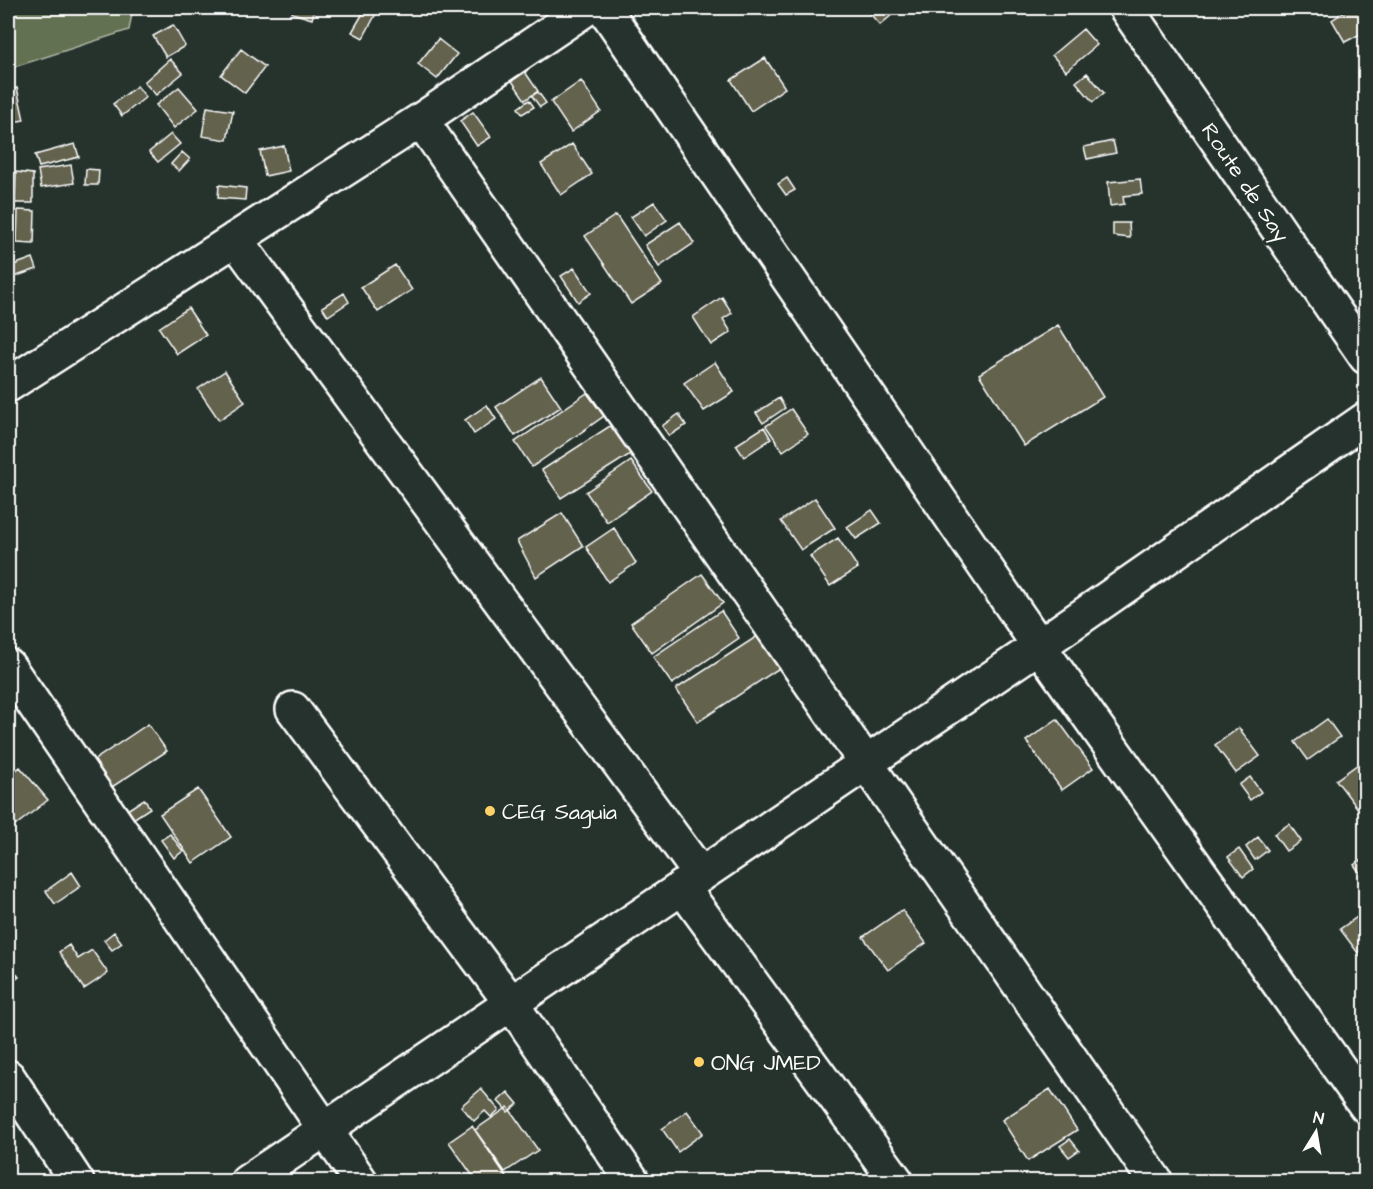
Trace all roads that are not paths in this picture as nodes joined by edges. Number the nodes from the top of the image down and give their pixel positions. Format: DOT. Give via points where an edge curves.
graph roads {
  1 [pos="587,8"];
  2 [pos="604,8"];
  3 [pos="1126,8"];
  4 [pos="422,120"];
  5 [pos="235,239"];
  6 [pos="1365,357"];
  7 [pos="8,385"];
  8 [pos="1365,419"];
  9 [pos="1039,646"];
  10 [pos="8,666"];
  11 [pos="293,709"];
  12 [pos="866,762"];
  13 [pos="691,881"];
  14 [pos="511,1003"];
  15 [pos="8,1077"];
  16 [pos="1365,1106"];
  17 [pos="325,1129"];
  18 [pos="77,1182"];
  19 [pos="247,1182"];
  20 [pos="361,1182"];
  21 [pos="633,1182"];
  22 [pos="897,1182"];
  23 [pos="1156,1182"];
  1 -- 4 [label="street"];
  2 -- 9 [label="street"];
  3 -- 6 [label="street, Route de Say"];
  4 -- 5 [label="street"];
  4 -- 12 [label="street"];
  5 -- 7 [label="street"];
  5 -- 13 [label="street"];
  8 -- 9 [label="street"];
  9 -- 12 [label="street"];
  9 -- 16 [label="street"];
  10 -- 17 [label="street"];
  11 -- 14 [label="street"];
  12 -- 13 [label="street"];
  12 -- 23 [label="street"];
  13 -- 14 [label="street"];
  13 -- 22 [label="street"];
  14 -- 17 [label="street"];
  14 -- 21 [label="street"];
  15 -- 18 [label="street"];
  17 -- 19 [label="street"];
  17 -- 20 [label="street"];
}
